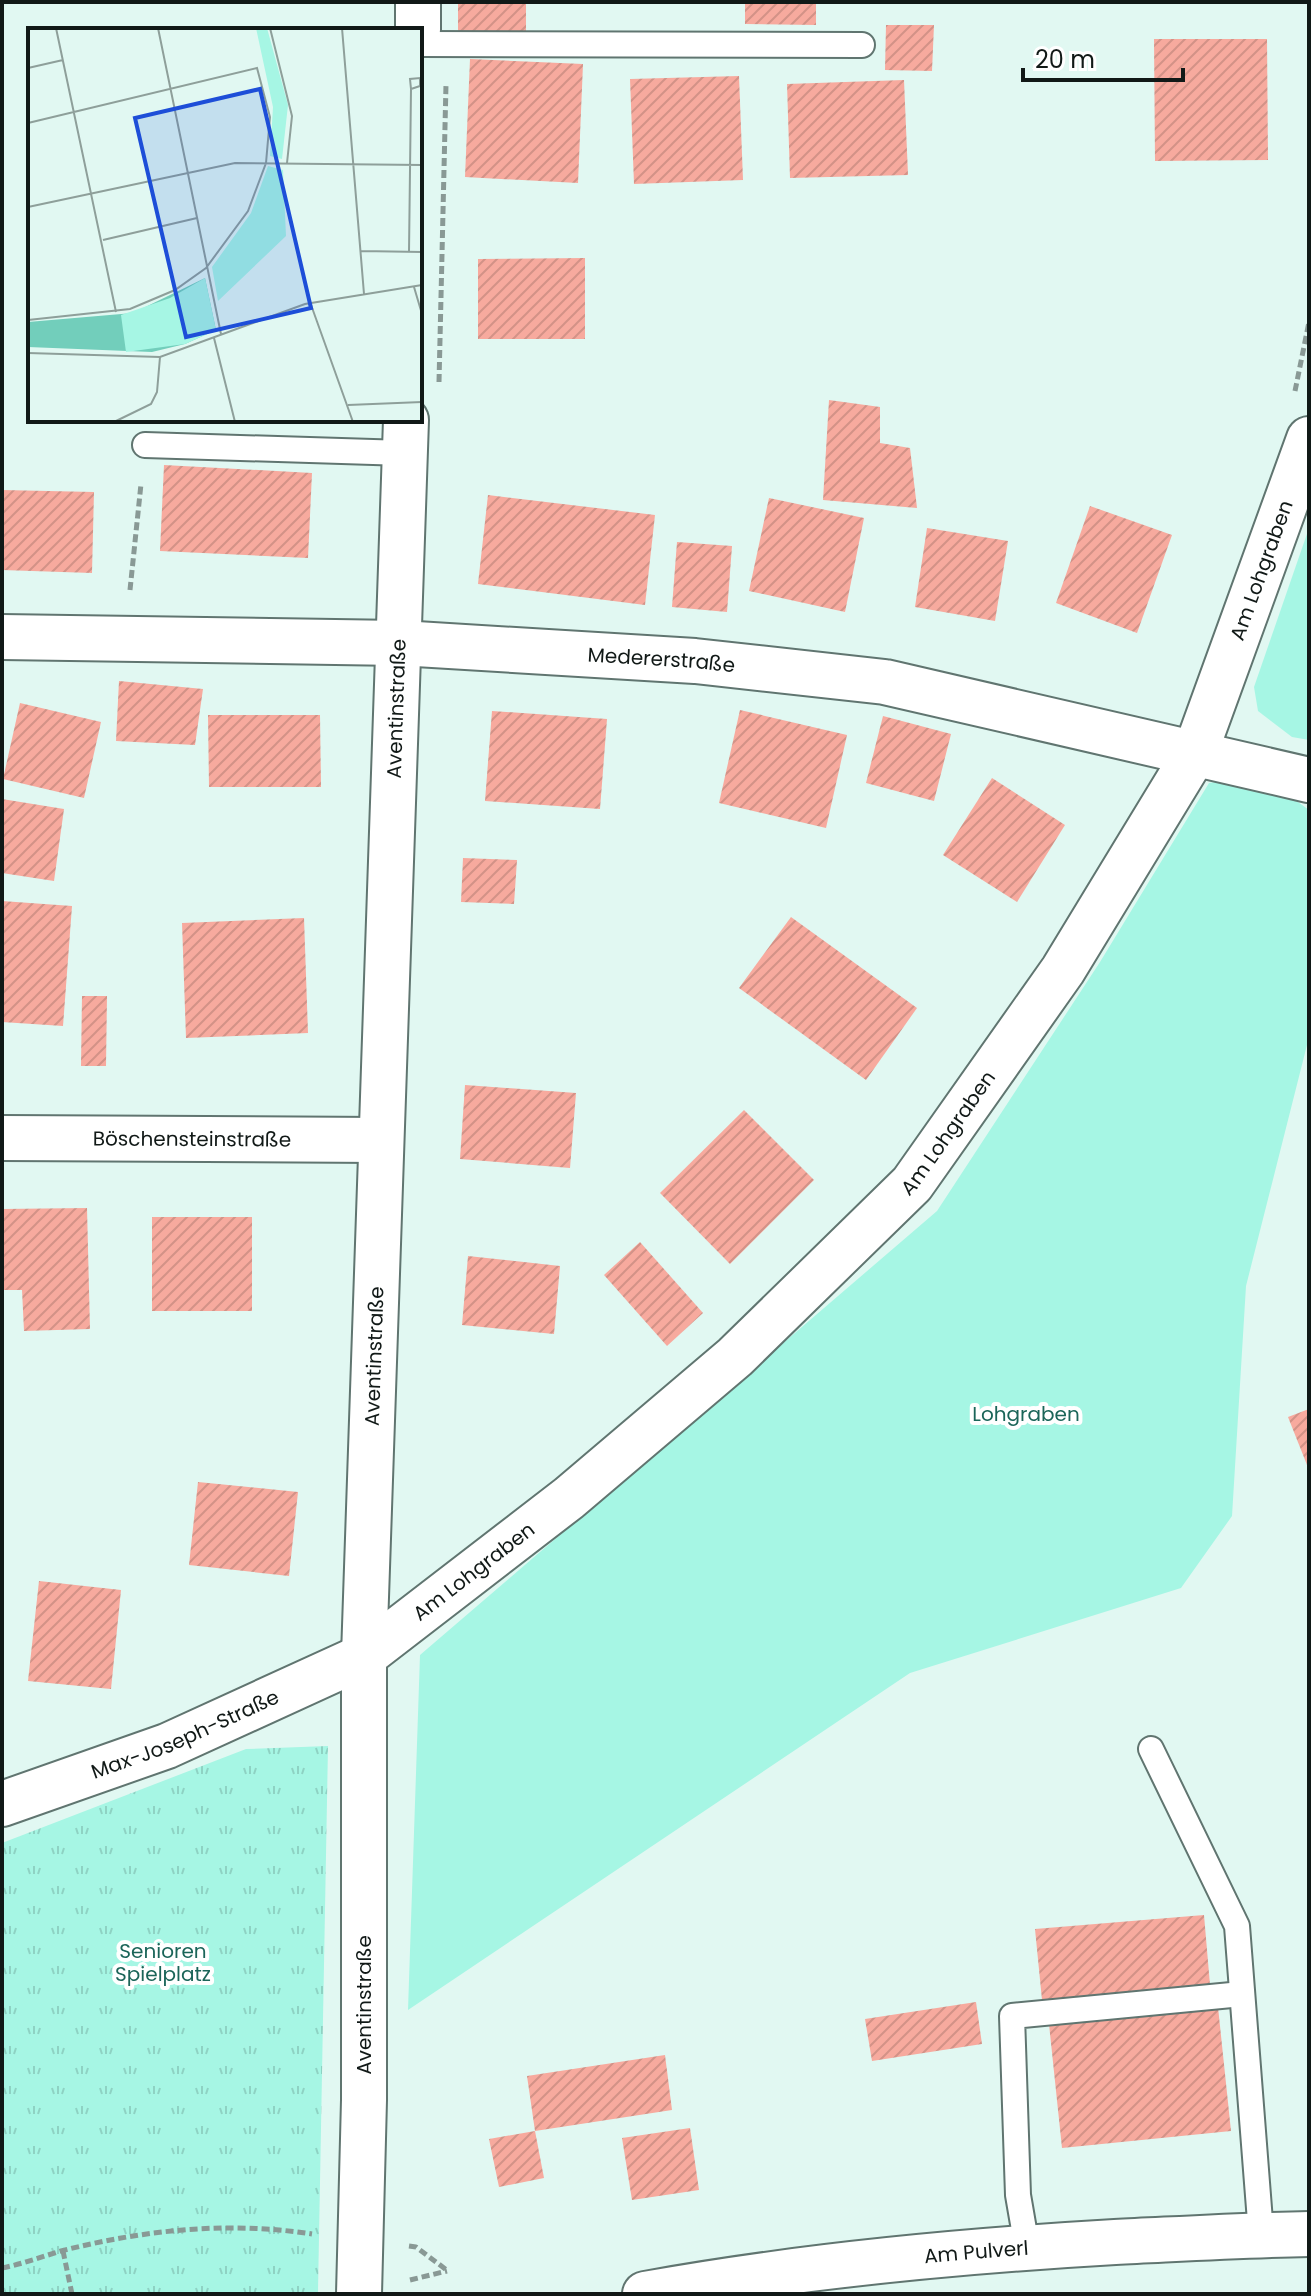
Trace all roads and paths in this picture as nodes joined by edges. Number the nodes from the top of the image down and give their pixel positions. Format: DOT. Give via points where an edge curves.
graph roads {
  1 [pos="418,2"];
  2 [pos="432,37"];
  3 [pos="862,45"];
  4 [pos="439,387"];
  5 [pos="406,437"];
  6 [pos="1309,439"];
  7 [pos="145,445"];
  8 [pos="2,637"];
  9 [pos="125,639"];
  10 [pos="400,643"];
  11 [pos="1195,753"];
  12 [pos="1309,780"];
  13 [pos="2,1138"];
  14 [pos="381,1140"];
  15 [pos="364,1656"];
  16 [pos="1151,1749"];
  17 [pos="2,1804"];
  18 [pos="1242,1994"];
  19 [pos="295,2231"];
  20 [pos="1261,2234"];
  21 [pos="1309,2234"];
  22 [pos="1027,2247"];
  23 [pos="63,2251"];
  24 [pos="2,2268"];
  25 [pos="72,2294"];
  26 [pos="359,2294"];
  27 [pos="645,2294"];
  1 -- 2 [label="street"];
  2 -- 3 [label="lane"];
  2 -- 4 [label="path"];
  5 -- 7 [label="lane"];
  5 -- 10 [label="street, Aventinstraße"];
  6 -- 11 [label="street, Am Lohgraben"];
  7 -- 9 [label="path"];
  8 -- 9 [label="street, Medererstraße"];
  9 -- 10 [label="street, Medererstraße"];
  10 -- 11 [label="street, Medererstraße" via="695,661 885,682"];
  10 -- 14 [label="street, Aventinstraße"];
  11 -- 12 [label="street, Medererstraße"];
  11 -- 15 [label="street, Am Lohgraben" via="1063,970 912,1184 723,1367 569,1498"];
  13 -- 14 [label="street, Böschensteinstraße"];
  14 -- 15 [label="street, Aventinstraße"];
  15 -- 17 [label="street, Max-Joseph-Straße" via="167,1746"];
  15 -- 26 [label="street, Aventinstraße"];
  16 -- 18 [label="lane" via="1237,1926"];
  18 -- 20 [label="lane"];
  18 -- 22 [label="lane" via="1012,2016 1018,2195"];
  19 -- 23 [label="path" via="165,2230"];
  20 -- 21 [label="street, Am Pulverl"];
  20 -- 22 [label="street, Am Pulverl"];
  22 -- 27 [label="street, Am Pulverl" via="714,2281"];
  23 -- 24 [label="path"];
  23 -- 25 [label="path"];
}
